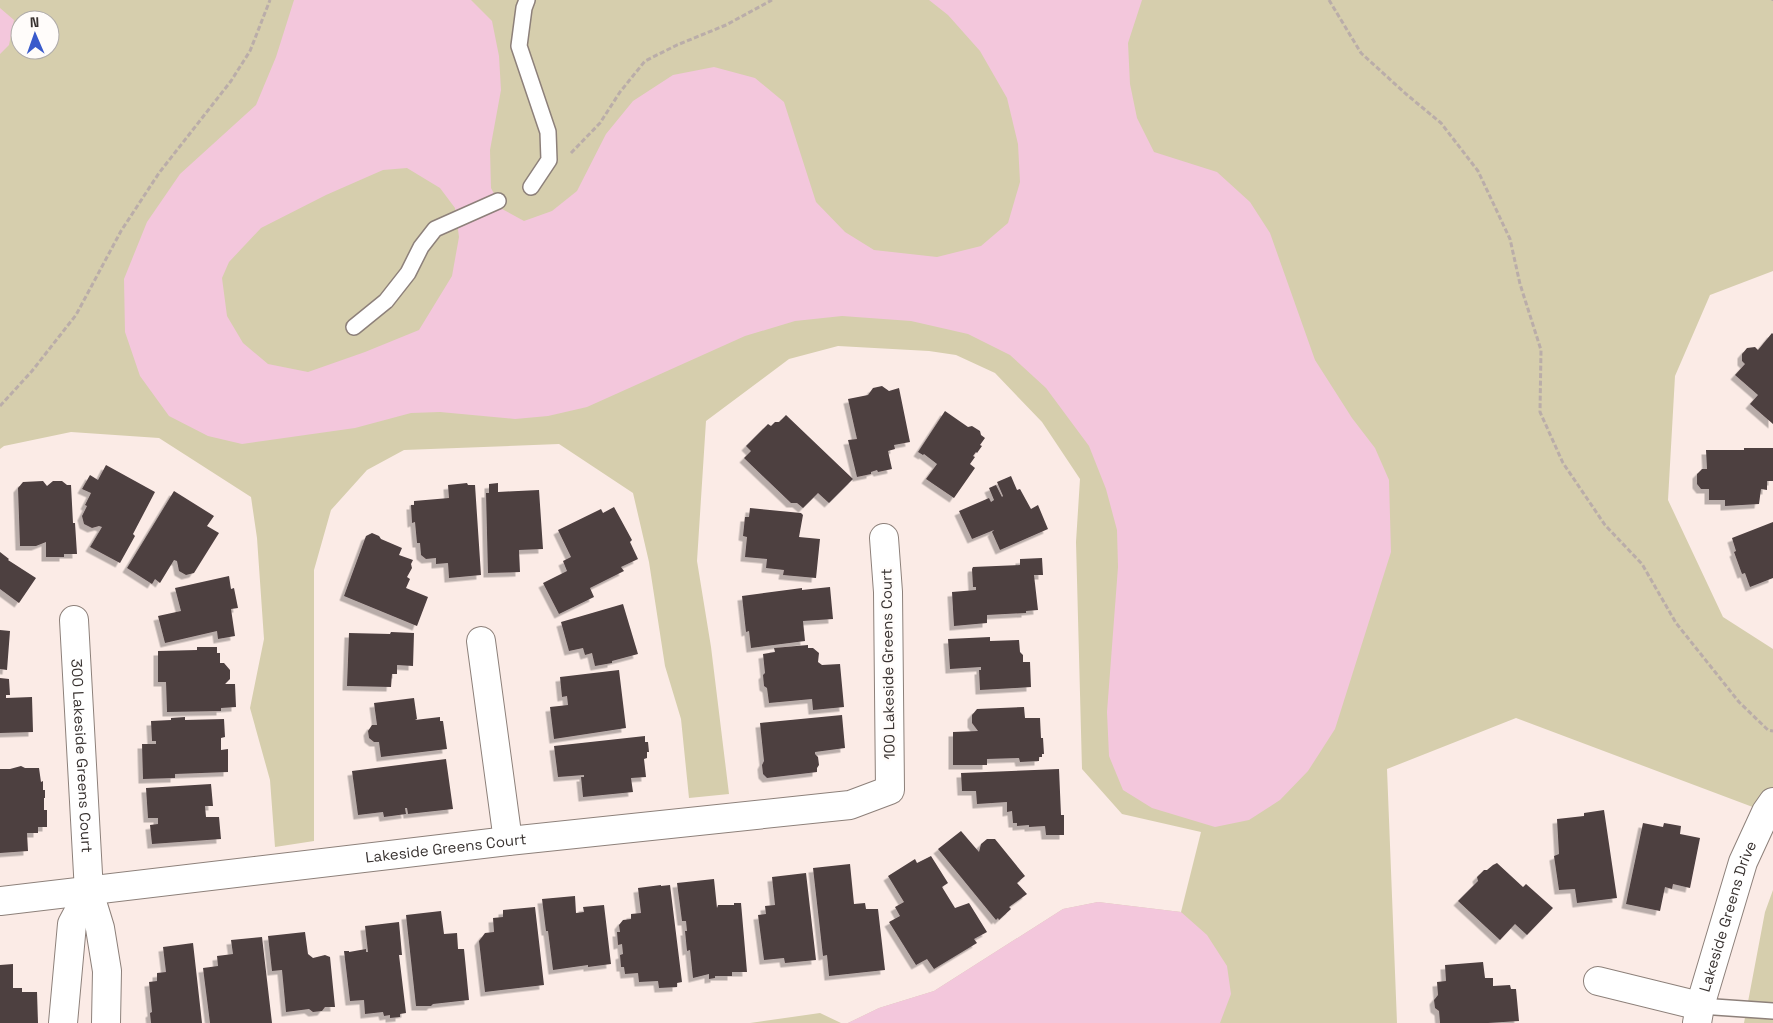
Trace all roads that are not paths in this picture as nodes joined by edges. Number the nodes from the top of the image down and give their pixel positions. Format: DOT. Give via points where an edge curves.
graph roads {
  1 [pos="527,0"];
  2 [pos="531,187"];
  3 [pos="498,200"];
  4 [pos="354,326"];
  5 [pos="884,538"];
  6 [pos="74,620"];
  7 [pos="481,641"];
  8 [pos="890,790"];
  9 [pos="1773,802"];
  10 [pos="508,840"];
  11 [pos="89,892"];
  12 [pos="0,901"];
  13 [pos="1598,981"];
  14 [pos="1773,1011"];
  15 [pos="1700,1017"];
  16 [pos="63,1023"];
  17 [pos="106,1023"];
  1 -- 2 [label="lane" via="519,46 548,132 549,160"];
  3 -- 4 [label="lane" via="435,229 421,246 408,274 386,301"];
  5 -- 8 [label="street, 100 Lakeside Greens Court" via="888,592"];
  6 -- 11 [label="street, 300 Lakeside Greens Court"];
  7 -- 10 [label="street"];
  8 -- 10 [label="street, Lakeside Greens Court" via="850,805"];
  9 -- 15 [label="street, Lakeside Greens Drive" via="1743,862"];
  10 -- 11 [label="street, Lakeside Greens Court"];
  11 -- 12 [label="street, Lakeside Greens Court"];
  11 -- 16 [label="street" via="72,924"];
  11 -- 17 [label="street, 300 Lakeside Greens Court" via="100,928 107,971"];
  13 -- 15 [label="street"];
  14 -- 15 [label="lane"];
}
